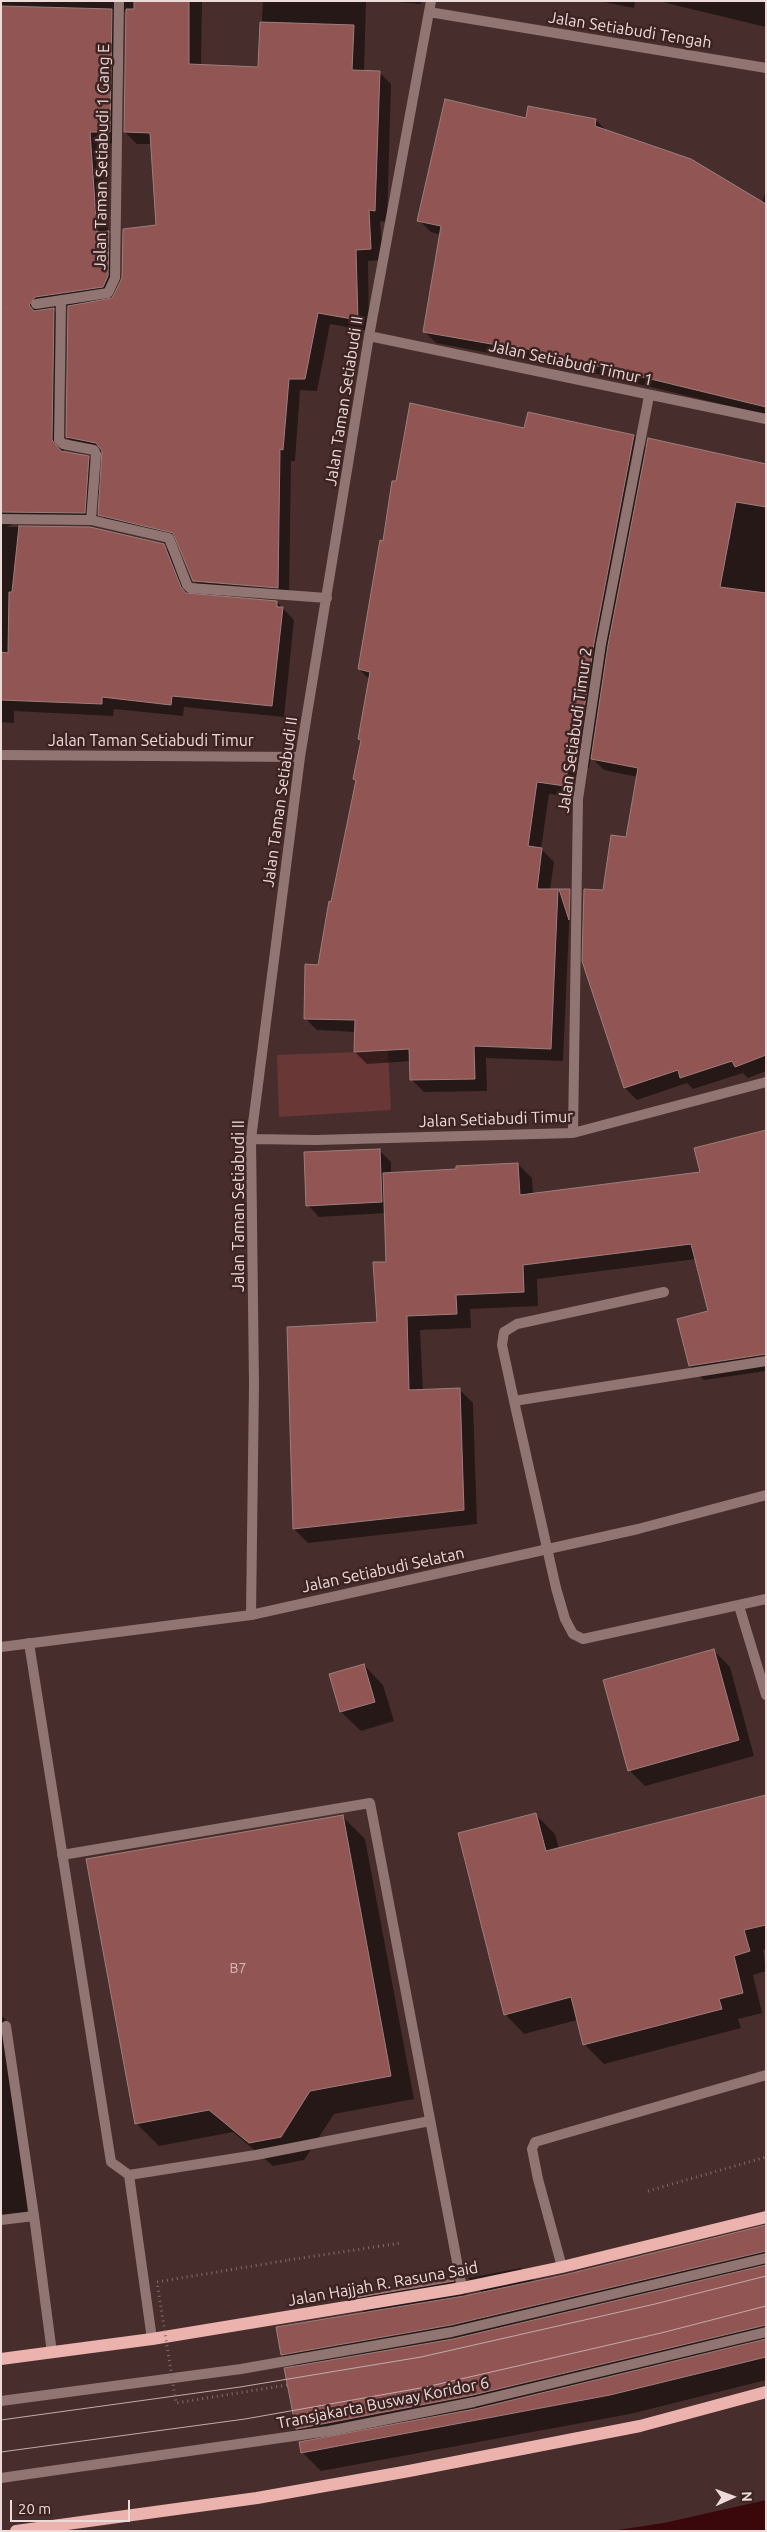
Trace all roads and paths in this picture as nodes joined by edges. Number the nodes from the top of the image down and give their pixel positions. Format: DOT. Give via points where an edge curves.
graph roads {
  1 [pos="119,1"];
  2 [pos="430,7"];
  3 [pos="766,68"];
  4 [pos="61,300"];
  5 [pos="36,304"];
  6 [pos="369,336"];
  7 [pos="649,396"];
  8 [pos="766,419"];
  9 [pos="1,519"];
  10 [pos="91,520"];
  11 [pos="327,598"];
  12 [pos="1,755"];
  13 [pos="300,758"];
  14 [pos="766,1082"];
  15 [pos="573,1133"];
  16 [pos="251,1139"];
  17 [pos="664,1292"];
  18 [pos="766,1361"];
  19 [pos="514,1401"];
  20 [pos="766,1495"];
  21 [pos="547,1550"];
  22 [pos="766,1599"];
  23 [pos="739,1606"];
  24 [pos="251,1615"];
  25 [pos="29,1643"];
  26 [pos="1,1646"];
  27 [pos="766,1695"];
  28 [pos="62,1855"];
  29 [pos="6,2026"];
  30 [pos="766,2075"];
  31 [pos="430,2121"];
  32 [pos="766,2157"];
  33 [pos="129,2175"];
  34 [pos="648,2191"];
  35 [pos="34,2216"];
  36 [pos="766,2217"];
  37 [pos="1,2220"];
  38 [pos="401,2243"];
  39 [pos="766,2258"];
  40 [pos="562,2268"];
  41 [pos="462,2288"];
  42 [pos="766,2332"];
  43 [pos="152,2339"];
  44 [pos="52,2353"];
  45 [pos="1,2359"];
  46 [pos="287,2385"];
  47 [pos="766,2392"];
  48 [pos="1,2401"];
  49 [pos="1,2478"];
  50 [pos="16,2531"];
  1 -- 4 [label="street, Jalan Taman Setiabudi 1 Gang E" via="115,278 108,293"];
  2 -- 3 [label="street, Jalan Setiabudi Tengah"];
  2 -- 6 [label="street, Jalan Taman Setiabudi II"];
  4 -- 5 [label="street"];
  4 -- 10 [label="street" via="60,440 63,444 94,450 96,454"];
  6 -- 7 [label="street, Jalan Setiabudi Timur 1"];
  6 -- 11 [label="street, Jalan Taman Setiabudi II"];
  7 -- 8 [label="street, Jalan Setiabudi Timur 1"];
  7 -- 15 [label="street, Jalan Setiabudi Timur 2" via="601,644 578,799"];
  9 -- 10 [label="street"];
  10 -- 11 [label="street" via="171,540 190,588"];
  11 -- 13 [label="street, Jalan Taman Setiabudi II"];
  12 -- 13 [label="street, Jalan Taman Setiabudi Timur"];
  13 -- 16 [label="street, Jalan Taman Setiabudi II"];
  14 -- 15 [label="street, Jalan Setiabudi Timur"];
  15 -- 16 [label="street, Jalan Setiabudi Timur"];
  16 -- 24 [label="street, Jalan Taman Setiabudi II" via="254,1384"];
  17 -- 19 [label="street" via="517,1324 504,1332 502,1345"];
  18 -- 19 [label="street"];
  19 -- 21 [label="street"];
  20 -- 21 [label="street, Jalan Setiabudi Selatan"];
  21 -- 23 [label="street" via="565,1619 572,1634 583,1639"];
  21 -- 24 [label="street, Jalan Setiabudi Selatan"];
  22 -- 23 [label="street"];
  23 -- 27 [label="street"];
  24 -- 25 [label="street, Jalan Setiabudi Selatan"];
  25 -- 26 [label="street, Jalan Setiabudi Selatan"];
  25 -- 28 [label="street"];
  28 -- 31 [label="street" via="370,1803"];
  28 -- 33 [label="street" via="111,2162"];
  29 -- 35 [label="street"];
  30 -- 40 [label="street" via="535,2142 532,2149 538,2179"];
  31 -- 33 [label="street" via="256,2155"];
  31 -- 41 [label="street"];
  32 -- 34 [label="path"];
  33 -- 43 [label="street"];
  35 -- 37 [label="street"];
  35 -- 44 [label="street"];
  36 -- 40 [label="main road, Jalan Hajjah R. Rasuna Said"];
  38 -- 46 [label="path, bridge" via="157,2282 176,2403"];
  39 -- 48 [label="street" via="452,2332 241,2369"];
  40 -- 41 [label="main road, Jalan Hajjah R. Rasuna Said"];
  41 -- 43 [label="main road, Jalan Hajjah R. Rasuna Said"];
  42 -- 49 [label="street, Transjakarta Busway Koridor 6" via="474,2402 329,2431"];
  43 -- 44 [label="main road, Jalan Hajjah R. Rasuna Said"];
  44 -- 45 [label="main road, Jalan Hajjah R. Rasuna Said"];
  47 -- 50 [label="main road" via="640,2426 409,2471 257,2498"];
}
